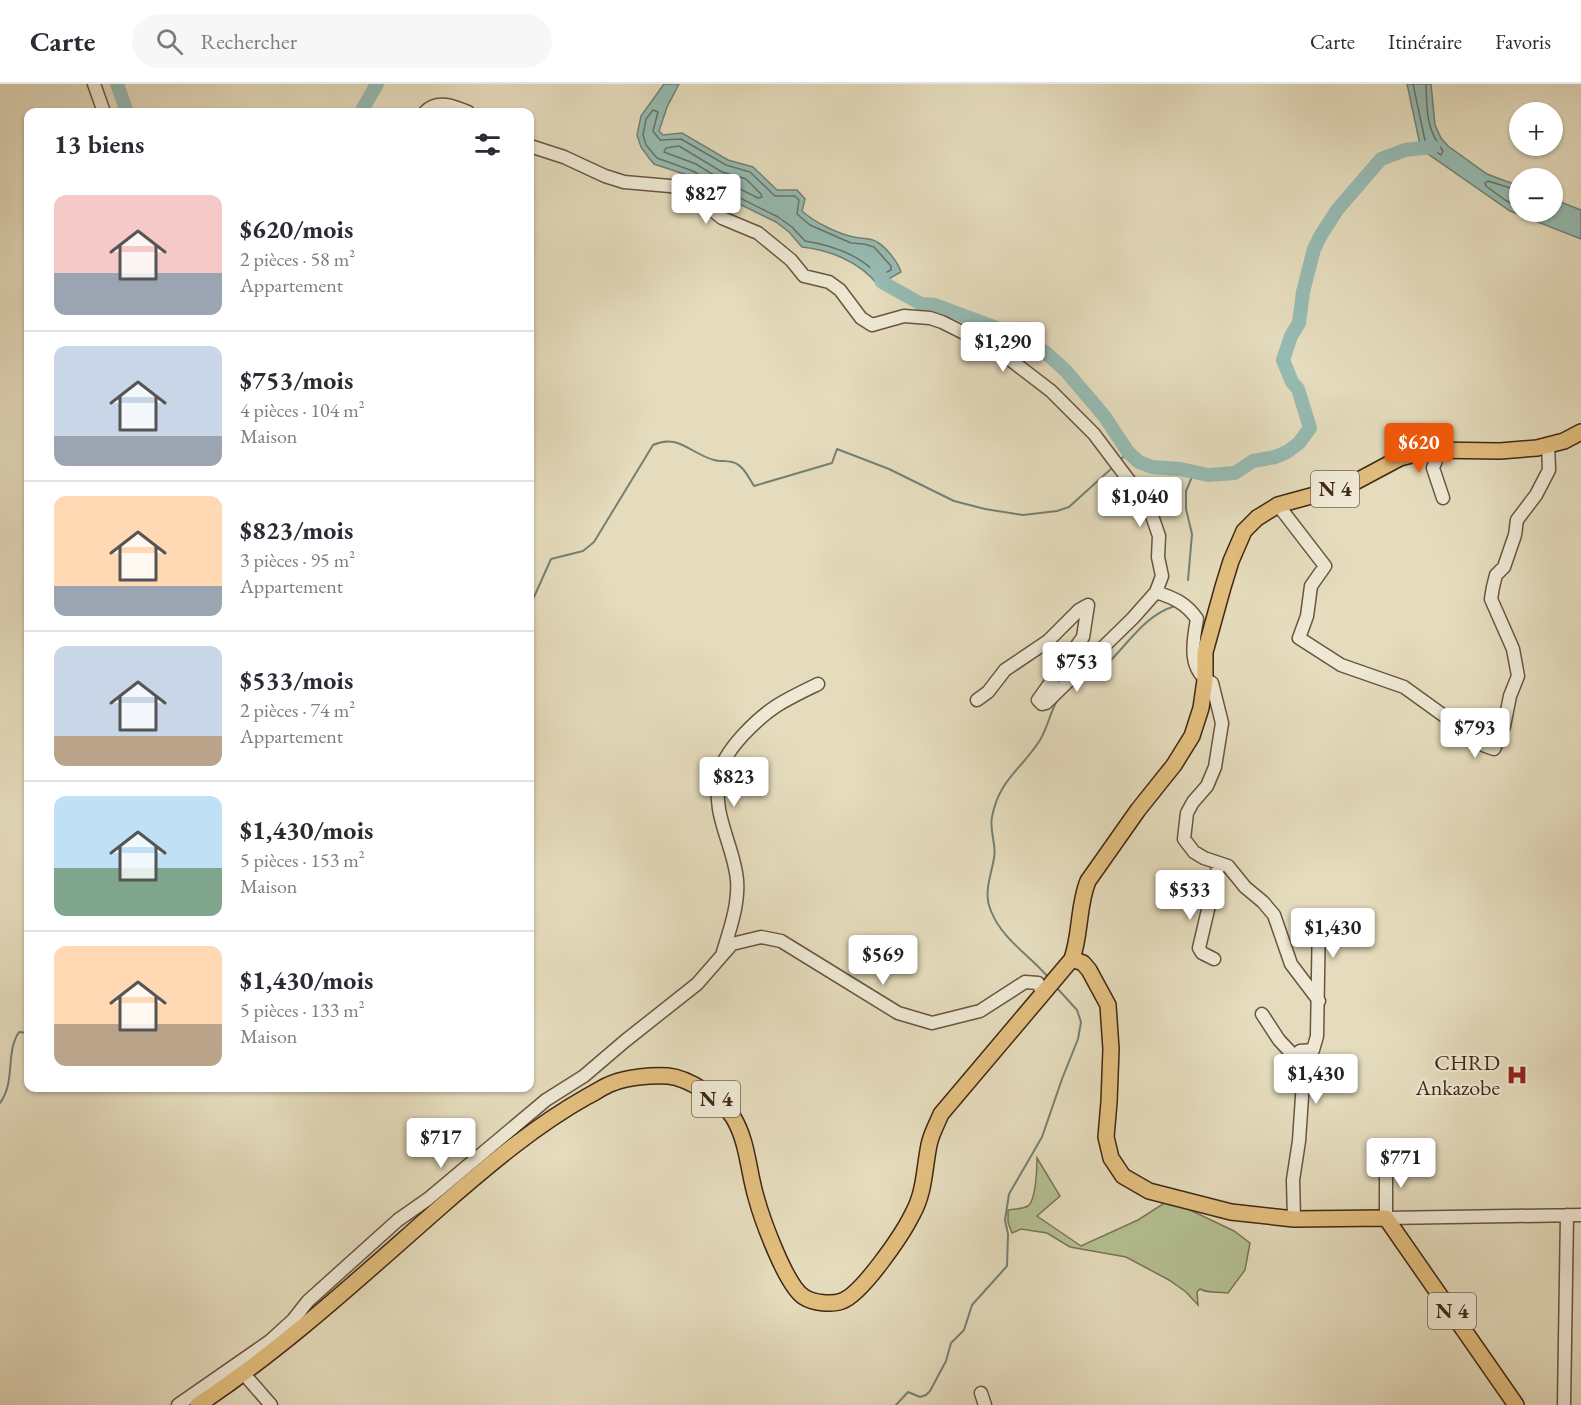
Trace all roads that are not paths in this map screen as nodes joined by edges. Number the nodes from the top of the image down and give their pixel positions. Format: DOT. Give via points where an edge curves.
graph roads {
  1 [pos="94,84"];
  2 [pos="103,108"];
  3 [pos="429,108"];
  4 [pos="458,108"];
  5 [pos="534,147"];
  6 [pos="1581,432"];
  7 [pos="1548,444"];
  8 [pos="1440,450"];
  9 [pos="1443,498"];
  10 [pos="1278,505"];
  11 [pos="1156,592"];
  12 [pos="1205,680"];
  13 [pos="818,684"];
  14 [pos="977,700"];
  15 [pos="1219,863"];
  16 [pos="1319,916"];
  17 [pos="722,956"];
  18 [pos="1072,958"];
  19 [pos="1214,959"];
  20 [pos="1049,984"];
  21 [pos="1319,1001"];
  22 [pos="1262,1014"];
  23 [pos="1294,1056"];
  24 [pos="1386,1161"];
  25 [pos="1567,1215"];
  26 [pos="1581,1215"];
  27 [pos="1386,1218"];
  28 [pos="1294,1219"];
  29 [pos="244,1374"];
  30 [pos="981,1393"];
  31 [pos="178,1405"];
  32 [pos="198,1405"];
  33 [pos="271,1405"];
  34 [pos="985,1405"];
  35 [pos="1516,1405"];
  36 [pos="1564,1405"];
  1 -- 2 [label="street"];
  3 -- 4 [label="street"];
  5 -- 11 [label="street" via="624,182 684,189 722,218 758,233 804,276 830,282 872,325 911,315 942,322 1008,358 1051,391 1094,434 1149,507 1159,536 1162,576"];
  6 -- 7 [label="main road, N 4"];
  7 -- 8 [label="main road, N 4" via="1500,452"];
  7 -- 10 [label="street" via="1549,470 1517,520 1504,567 1494,580 1491,599 1513,649 1518,676 1494,749 1480,745 1404,687 1341,665 1299,638 1311,586 1325,566"];
  8 -- 9 [label="street" via="1433,468"];
  8 -- 10 [label="main road, N 4" via="1400,458 1355,482"];
  10 -- 12 [label="main road, N 4" via="1244,531 1236,549 1205,652"];
  11 -- 12 [label="street" via="1178,599 1197,619 1192,649"];
  11 -- 14 [label="street" via="1046,703 1038,700 1083,637 1088,604 1048,641 1005,670"];
  12 -- 15 [label="street" via="1212,683 1222,723 1215,767 1208,786 1187,813 1184,839 1194,852"];
  12 -- 18 [label="main road, N 4" via="1192,736 1088,881"];
  13 -- 17 [label="street" via="762,715 724,757 718,777 719,808 737,880 735,909"];
  15 -- 19 [label="street" via="1199,948"];
  15 -- 21 [label="street" via="1228,866 1274,915 1291,964"];
  16 -- 21 [label="street"];
  17 -- 20 [label="street" via="732,944 761,937 781,941 898,1013 932,1023 980,1011 1025,982"];
  17 -- 31 [label="street" via="697,984 398,1221 308,1301 270,1341"];
  18 -- 20 [label="main road, N 4"];
  18 -- 28 [label="main road" via="1089,970 1108,1005 1111,1049 1106,1137 1111,1158 1123,1176 1149,1191 1220,1209"];
  20 -- 29 [label="main road, N 4" via="941,1114 929,1143 922,1192 912,1216 885,1257 843,1301 826,1303 804,1298 795,1287 772,1245 755,1195 746,1147 732,1116 720,1102 705,1090 670,1076 640,1078 613,1082 552,1118 487,1167 298,1332"];
  21 -- 23 [label="street" via="1313,1050"];
  22 -- 23 [label="street"];
  23 -- 28 [label="street" via="1304,1082 1293,1180"];
  24 -- 27 [label="street"];
  25 -- 26 [label="street"];
  25 -- 27 [label="street"];
  25 -- 36 [label="street"];
  27 -- 28 [label="main road"];
  27 -- 35 [label="main road, N 4"];
  29 -- 32 [label="main road, N 4"];
  29 -- 33 [label="street"];
  30 -- 34 [label="street"];
}
